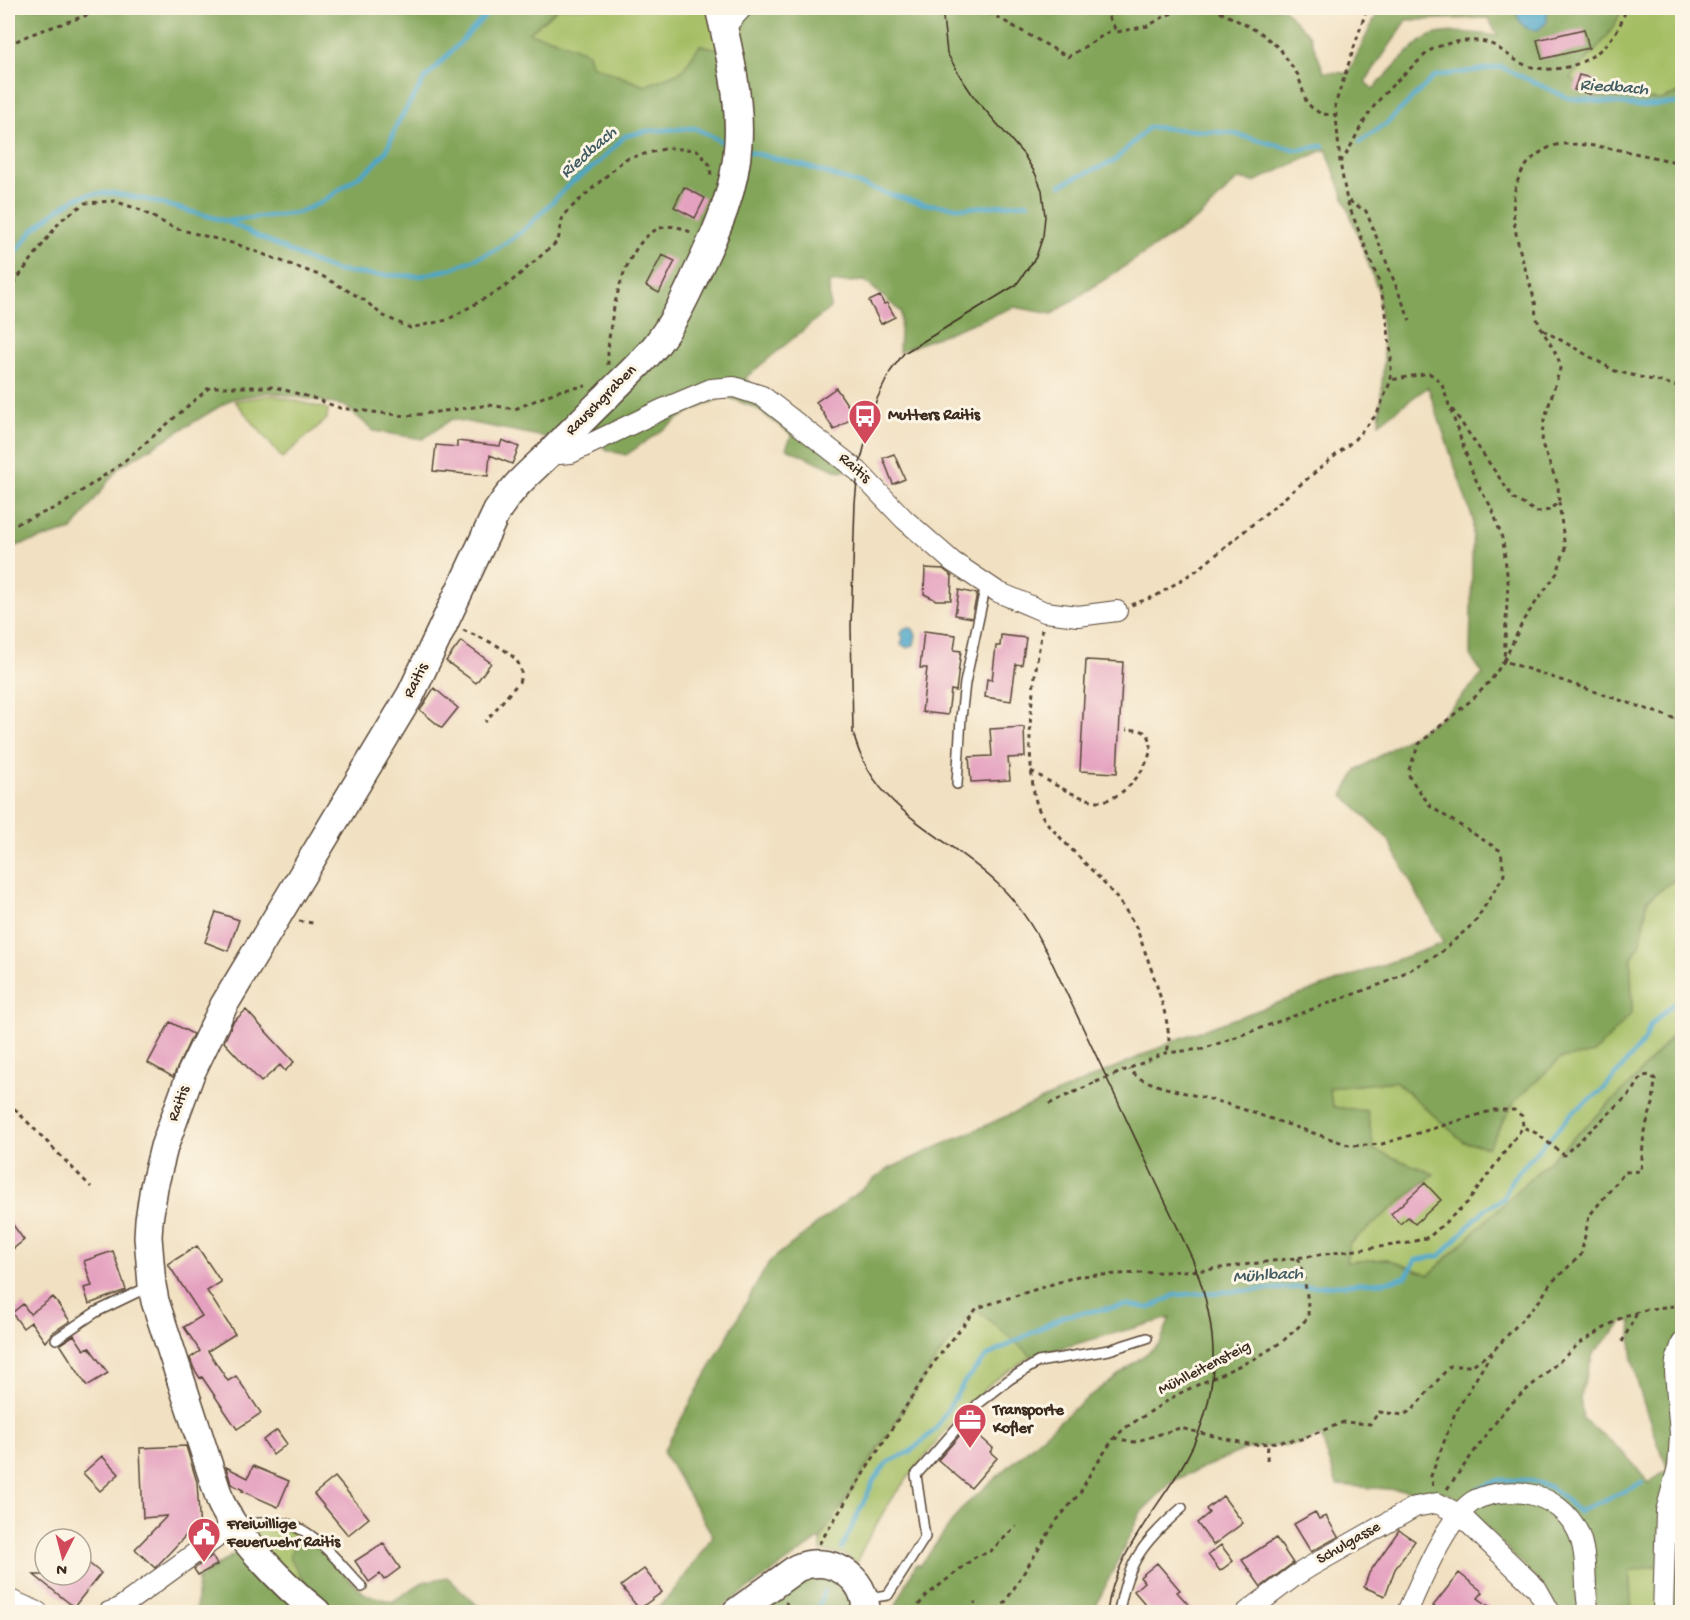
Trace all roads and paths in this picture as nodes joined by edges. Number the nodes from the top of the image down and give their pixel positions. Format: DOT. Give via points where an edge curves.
graph roads {
  1 [pos="108,8"];
  2 [pos="742,8"];
  3 [pos="981,8"];
  4 [pos="1106,8"];
  5 [pos="1367,8"];
  6 [pos="1626,8"];
  7 [pos="721,18"];
  8 [pos="1115,28"];
  9 [pos="8,45"];
  10 [pos="1336,116"];
  11 [pos="1340,162"];
  12 [pos="1683,163"];
  13 [pos="712,187"];
  14 [pos="1347,201"];
  15 [pos="711,244"];
  16 [pos="8,291"];
  17 [pos="1410,321"];
  18 [pos="1542,329"];
  19 [pos="1391,380"];
  20 [pos="1683,387"];
  21 [pos="611,392"];
  22 [pos="1450,405"];
  23 [pos="548,455"];
  24 [pos="1559,502"];
  25 [pos="8,527"];
  26 [pos="986,584"];
  27 [pos="1117,611"];
  28 [pos="1045,612"];
  29 [pos="445,622"];
  30 [pos="1504,661"];
  31 [pos="1683,721"];
  32 [pos="485,722"];
  33 [pos="1126,730"];
  34 [pos="1031,771"];
  35 [pos="957,784"];
  36 [pos="1165,1053"];
  37 [pos="1129,1069"];
  38 [pos="8,1102"];
  39 [pos="1049,1104"];
  40 [pos="1523,1127"];
  41 [pos="91,1187"];
  42 [pos="1298,1257"];
  43 [pos="152,1285"];
  44 [pos="1683,1305"];
  45 [pos="1637,1312"];
  46 [pos="1147,1338"];
  47 [pos="56,1339"];
  48 [pos="1622,1342"];
  49 [pos="1683,1343"];
  50 [pos="1493,1351"];
  51 [pos="1114,1438"];
  52 [pos="1268,1444"];
  53 [pos="1267,1460"];
  54 [pos="1437,1503"];
  55 [pos="1182,1508"];
  56 [pos="1459,1514"];
  57 [pos="234,1525"];
  58 [pos="1016,1526"];
  59 [pos="807,1564"];
  60 [pos="362,1587"];
  61 [pos="8,1599"];
  62 [pos="975,1602"];
  63 [pos="866,1606"];
  64 [pos="39,1612"];
  65 [pos="109,1612"];
  66 [pos="317,1612"];
  67 [pos="736,1612"];
  68 [pos="913,1612"];
  69 [pos="971,1612"];
  70 [pos="999,1612"];
  71 [pos="1119,1612"];
  72 [pos="1247,1612"];
  73 [pos="1407,1612"];
  74 [pos="1550,1612"];
  75 [pos="1589,1612"];
  76 [pos="1663,1612"];
  1 -- 9 [label="path"];
  2 -- 7 [label="street"];
  3 -- 8 [label="path" via="1068,57"];
  4 -- 8 [label="path"];
  5 -- 10 [label="path" via="1335,105"];
  6 -- 11 [label="path" via="1606,46 1570,67 1543,69 1525,65 1488,43 1463,40 1432,50 1383,93"];
  7 -- 15 [label="street, Rauschgraben" via="735,94 738,147 730,195"];
  8 -- 10 [label="path" via="1117,32 1148,26 1183,9 1213,8 1261,33 1280,49 1298,75 1311,107 1321,114"];
  10 -- 11 [label="path"];
  11 -- 14 [label="path"];
  12 -- 18 [label="path" via="1563,144 1542,151 1527,164 1514,190 1514,216"];
  13 -- 16 [label="path" via="710,165 697,150 668,148 625,159 563,215 558,241 505,287 447,320 410,328 382,315 324,277 236,244 174,228 114,201 85,203 61,220"];
  14 -- 17 [label="path" via="1366,211"];
  14 -- 19 [label="path" via="1379,282 1386,313"];
  15 -- 21 [label="street, Rauschgraben" via="678,312 655,346"];
  15 -- 21 [label="path" via="688,230 671,226 651,234 634,252 619,287 610,328"];
  18 -- 20 [label="path" via="1615,371"];
  18 -- 24 [label="path" via="1560,369 1543,424 1542,444 1558,485"];
  19 -- 22 [label="path" via="1429,373 1441,382"];
  19 -- 27 [label="path" via="1377,414 1354,440 1200,568 1156,596"];
  21 -- 23 [label="street, Rauschgraben"];
  21 -- 25 [label="path" via="588,385 558,391 515,410 489,405 407,416 340,408 274,387 210,387 121,464 60,506"];
  22 -- 24 [label="path" via="1514,499 1537,512 1550,510"];
  22 -- 30 [label="path" via="1472,471 1492,508 1503,541 1508,582"];
  23 -- 26 [label="street, Raitis" via="571,453 711,389 734,387 762,396 858,471 952,562"];
  23 -- 29 [label="street, Raitis" via="513,487 496,511"];
  24 -- 30 [label="path" via="1565,549 1557,573 1524,619"];
  26 -- 28 [label="street, Raitis"];
  26 -- 35 [label="lane" via="965,683"];
  27 -- 28 [label="street, Raitis" via="1077,616"];
  28 -- 34 [label="path" via="1029,714"];
  29 -- 32 [label="path" via="506,651 521,669 519,682"];
  29 -- 43 [label="street, Raitis" via="404,705 224,1005 191,1074 164,1147 151,1203 148,1237"];
  30 -- 31 [label="path"];
  30 -- 36 [label="path" via="1475,697 1419,744 1408,772 1431,807 1501,851 1504,875 1476,922 1439,954 1387,981 1203,1049"];
  33 -- 34 [label="path" via="1147,734 1149,753 1134,783 1112,799 1089,800"];
  34 -- 36 [label="path" via="1037,805 1046,822 1108,886 1137,929 1165,1011 1170,1045"];
  36 -- 37 [label="path"];
  37 -- 39 [label="path, bridge"];
  37 -- 40 [label="path" via="1138,1078 1162,1087 1224,1103 1352,1146 1382,1144 1494,1110 1514,1110 1522,1116"];
  38 -- 41 [label="path"];
  40 -- 42 [label="path" via="1468,1202 1429,1238"];
  40 -- 50 [label="path" via="1564,1155 1633,1091 1642,1076 1655,1079 1653,1104 1644,1131 1641,1171 1624,1172 1589,1216 1581,1255 1550,1284"];
  42 -- 51 [label="path, Mühlleitensteig" via="1308,1318 1256,1358 1178,1394"];
  42 -- 59 [label="path" via="1205,1270 1078,1276 977,1308 932,1365"];
  43 -- 47 [label="lane" via="96,1312"];
  43 -- 57 [label="street, Raitis" via="220,1503"];
  44 -- 45 [label="path"];
  45 -- 48 [label="path"];
  45 -- 54 [label="path" via="1580,1343 1506,1408"];
  46 -- 63 [label="lane" via="1109,1350 1038,1362 978,1404 916,1475 925,1537 888,1595"];
  49 -- 76 [label="street" via="1676,1361 1680,1435 1678,1467 1666,1510"];
  50 -- 52 [label="path" via="1471,1366 1450,1366 1413,1409 1404,1414 1379,1412 1370,1424 1344,1422 1301,1439"];
  50 -- 54 [label="path" via="1455,1413 1431,1476"];
  51 -- 52 [label="path" via="1134,1442 1180,1428 1252,1445"];
  51 -- 70 [label="path, Mühlleitensteig"];
  52 -- 53 [label="path"];
  54 -- 56 [label="street"];
  54 -- 72 [label="street, Schulgasse" via="1415,1507 1303,1571"];
  55 -- 71 [label="lane" via="1159,1528 1134,1561"];
  56 -- 73 [label="street" via="1429,1564"];
  56 -- 74 [label="street" via="1537,1589"];
  56 -- 75 [label="street" via="1474,1501 1506,1493 1534,1495 1561,1510 1573,1523 1583,1546"];
  57 -- 60 [label="lane" via="279,1522 293,1526 321,1545"];
  57 -- 65 [label="street" via="118,1610"];
  57 -- 66 [label="street, Raitis" via="264,1561"];
  58 -- 68 [label="path" via="989,1552 978,1556 926,1596"];
  59 -- 63 [label="street" via="833,1566 855,1578"];
  59 -- 67 [label="street"];
  61 -- 64 [label="street"];
  62 -- 69 [label="path"];
}
